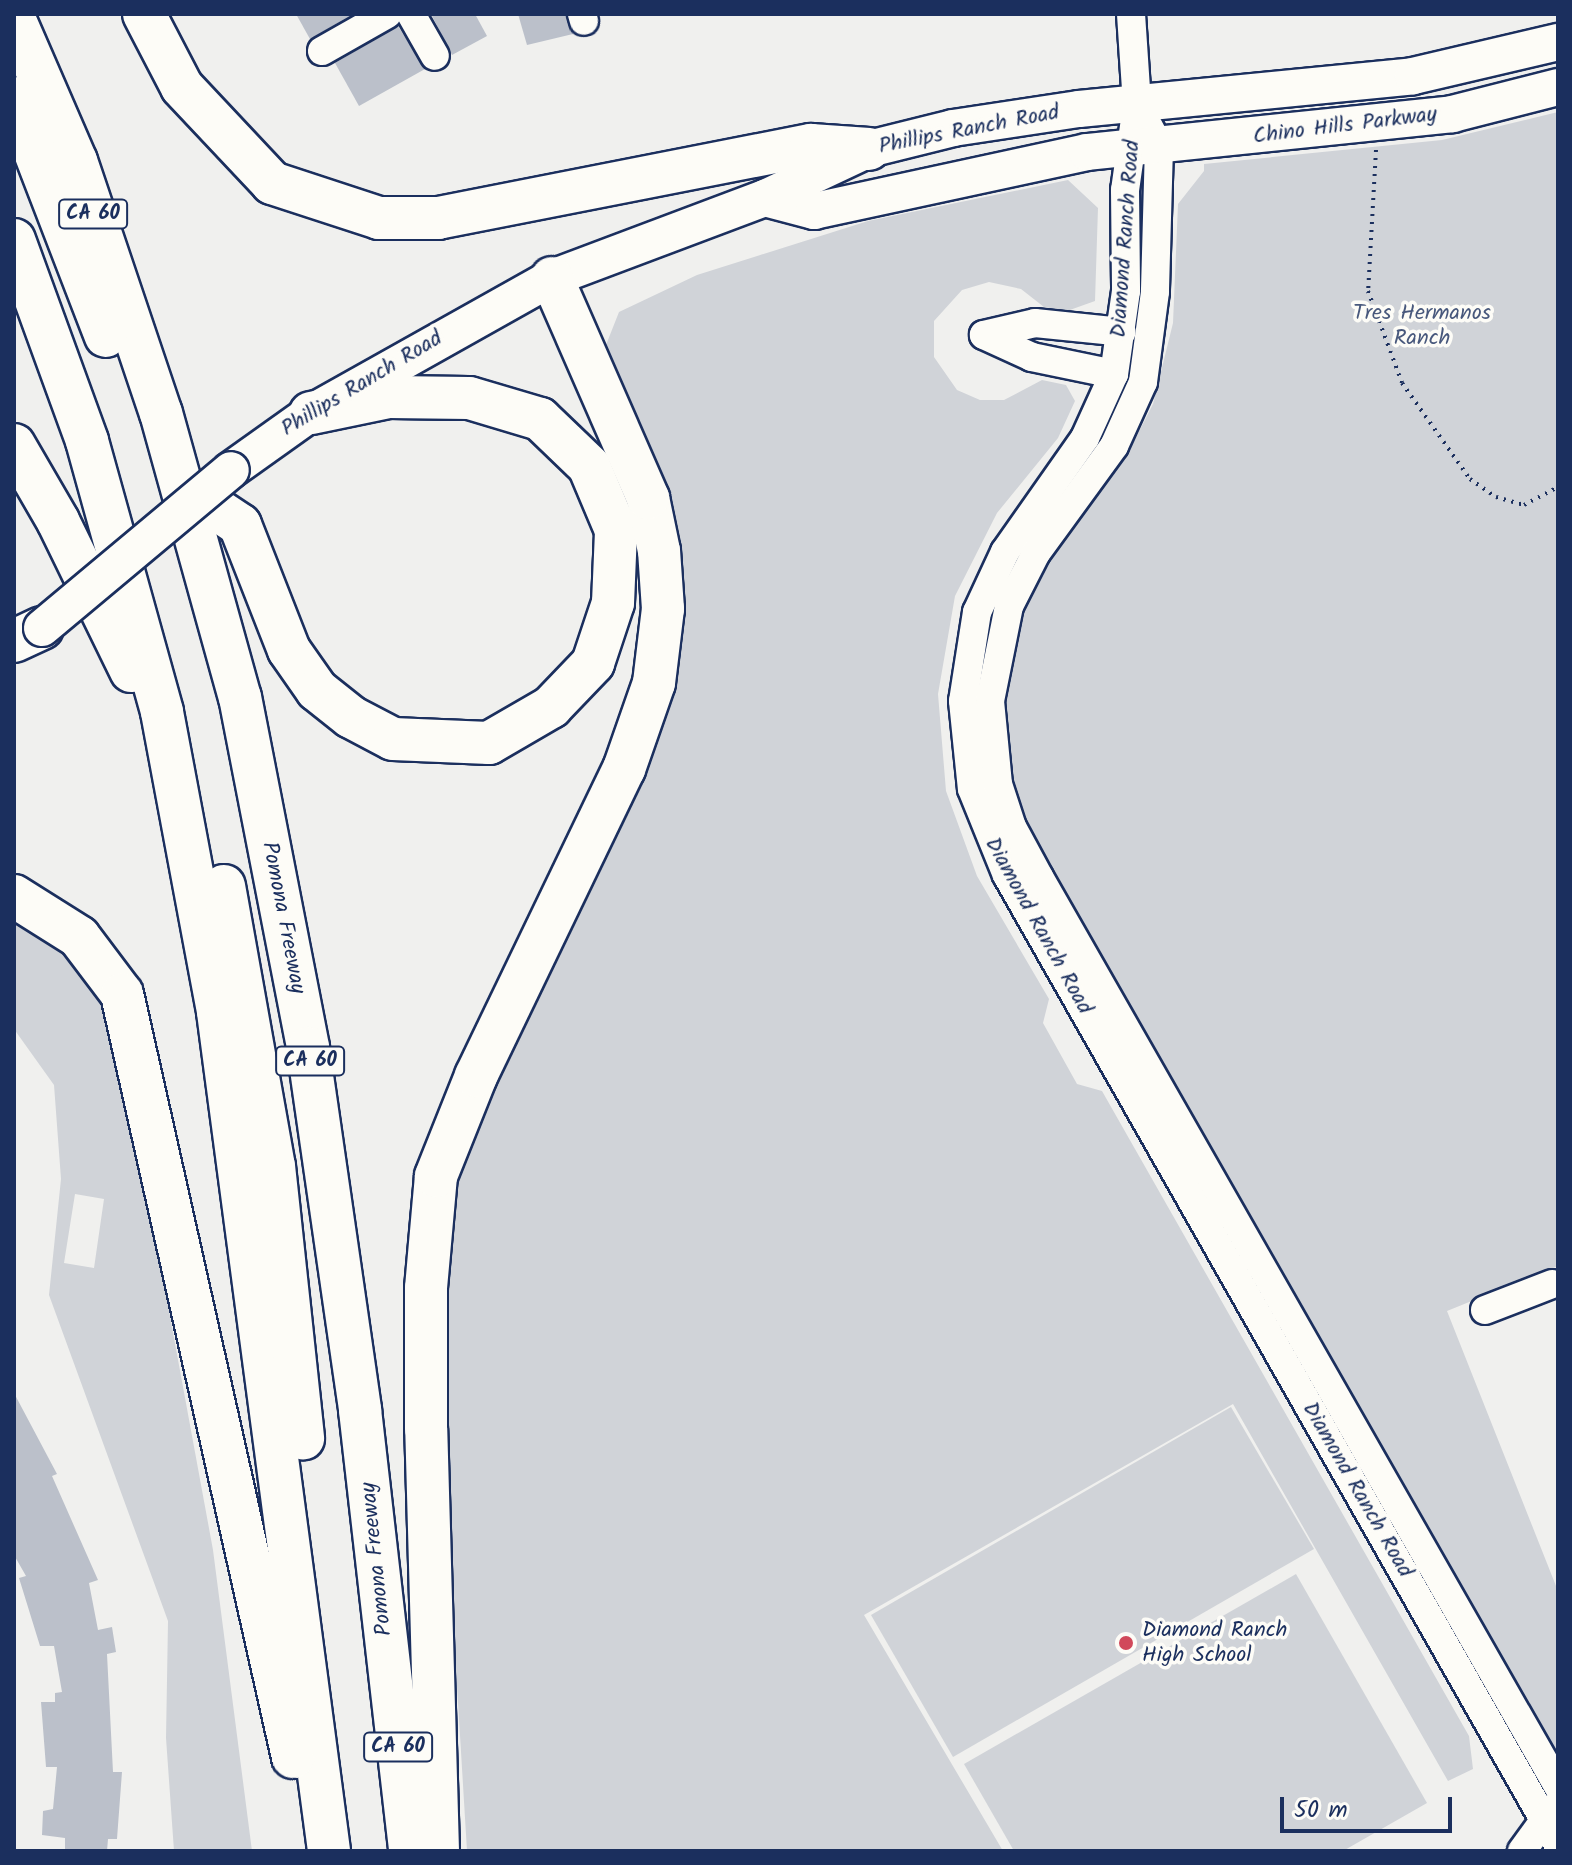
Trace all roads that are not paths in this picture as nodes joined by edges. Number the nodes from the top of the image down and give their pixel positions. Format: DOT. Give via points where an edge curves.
graph roads {
  1 [pos="144,14"];
  2 [pos="387,14"];
  3 [pos="411,14"];
  4 [pos="1131,14"];
  5 [pos="14,18"];
  6 [pos="1558,42"];
  7 [pos="322,51"];
  8 [pos="435,56"];
  9 [pos="1558,87"];
  10 [pos="14,98"];
  11 [pos="1137,105"];
  12 [pos="1144,148"];
  13 [pos="869,149"];
  14 [pos="765,198"];
  15 [pos="14,240"];
  16 [pos="552,278"];
  17 [pos="1122,332"];
  18 [pos="1114,374"];
  19 [pos="161,413"];
  20 [pos="295,424"];
  21 [pos="14,445"];
  22 [pos="186,489"];
  23 [pos="104,503"];
  24 [pos="28,634"];
  25 [pos="14,658"];
  26 [pos="169,750"];
  27 [pos="14,896"];
  28 [pos="1552,1284"];
  29 [pos="1485,1310"];
  30 [pos="386,1642"];
  31 [pos="1558,1786"];
  32 [pos="1550,1810"];
  33 [pos="1558,1844"];
  34 [pos="1524,1848"];
  35 [pos="314,1851"];
  36 [pos="329,1851"];
  37 [pos="352,1851"];
  38 [pos="386,1851"];
  39 [pos="410,1851"];
  40 [pos="438,1851"];
  1 -- 13 [label="highway" via="182,87 272,183 379,218 438,218 811,145"];
  2 -- 7 [label="street"];
  3 -- 8 [label="street"];
  4 -- 11 [label="street, Diamond Ranch Road"];
  5 -- 19 [label="highway, Pomona Freeway / CA 60" via="76,161"];
  6 -- 11 [label="main road, Chino Hills Parkway" via="1413,76"];
  9 -- 12 [label="main road, Chino Hills Parkway" via="1452,114"];
  10 -- 19 [label="highway" via="118,367"];
  11 -- 12 [label="street, Diamond Ranch Road"];
  11 -- 13 [label="main road, Phillips Ranch Road" via="953,128"];
  12 -- 14 [label="main road, Phillips Ranch Road" via="1006,166 814,211"];
  12 -- 17 [label="street, Diamond Ranch Road"];
  12 -- 31 [label="street, Diamond Ranch Road" via="1155,292 1143,382 1114,446 1036,553 1009,606 990,701 998,784 1019,842"];
  13 -- 14 [label="main road, Phillips Ranch Road"];
  14 -- 16 [label="main road, Phillips Ranch Road"];
  15 -- 23 [label="highway"];
  16 -- 20 [label="main road, Phillips Ranch Road"];
  16 -- 40 [label="highway" via="648,498 663,609 654,683 624,769 476,1076 436,1176 426,1288 426,1382"];
  17 -- 18 [label="street, Diamond Ranch Road"];
  17 -- 18 [label="street" via="1035,323 984,335 1032,357"];
  18 -- 32 [label="street, Diamond Ranch Road" via="1085,438 1005,552 977,612 963,701 967,763 977,806 1007,875"];
  19 -- 22 [label="highway, Pomona Freeway / CA 60"];
  20 -- 22 [label="highway" via="389,397 469,398 540,419 589,466 616,530 613,603 593,663 551,707 489,743 393,739 351,717 317,690 289,650 240,525"];
  20 -- 24 [label="main road, Phillips Ranch Road, bridge"];
  21 -- 26 [label="highway" via="58,521"];
  22 -- 30 [label="highway, Pomona Freeway / CA 60" via="240,697 308,1048 360,1410"];
  23 -- 26 [label="highway"];
  23 -- 37 [label="highway" via="150,577 217,851 249,1015 274,1166"];
  24 -- 25 [label="main road, Phillips Ranch Road"];
  26 -- 36 [label="highway" via="218,1012"];
  27 -- 35 [label="highway" via="79,937 122,994"];
  28 -- 29 [label="street"];
  30 -- 38 [label="highway" via="369,1705"];
  30 -- 39 [label="highway, Pomona Freeway / CA 60"];
  32 -- 33 [label="street, Diamond Ranch Road"];
  32 -- 34 [label="street"];
}
